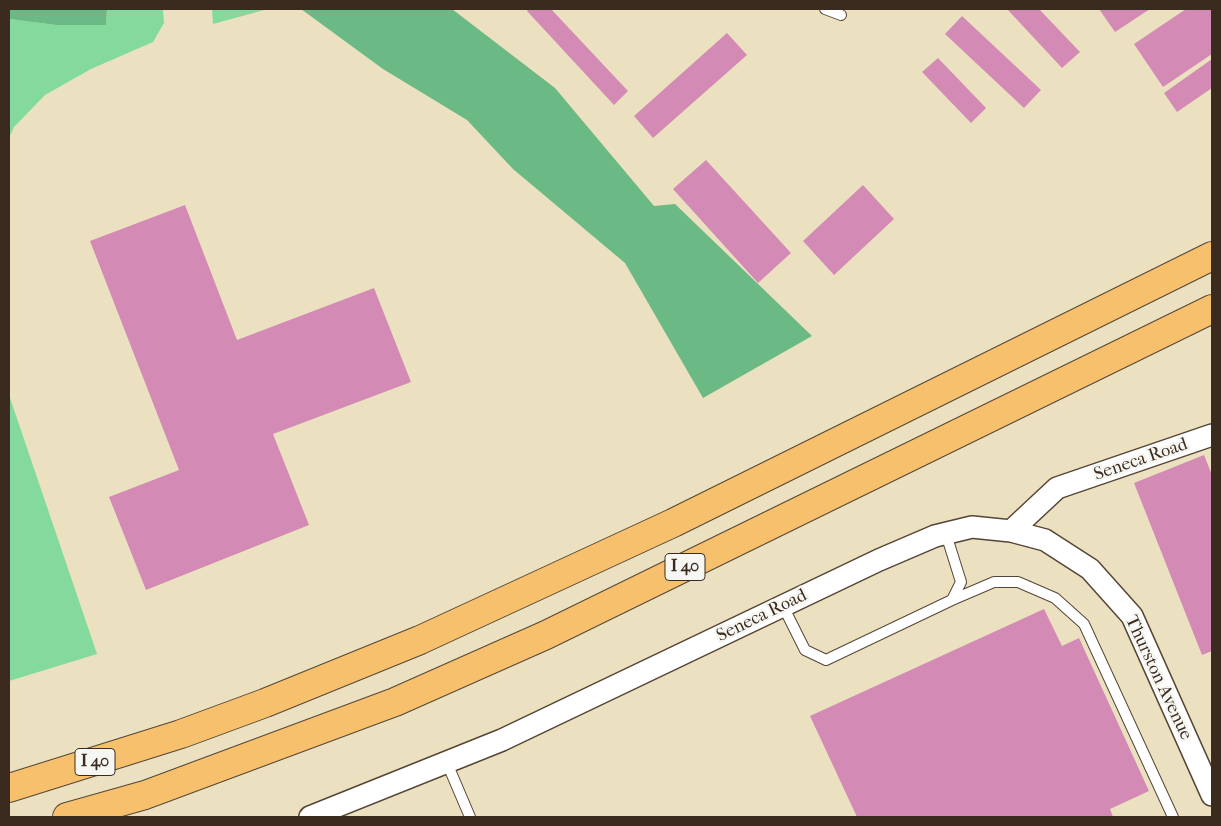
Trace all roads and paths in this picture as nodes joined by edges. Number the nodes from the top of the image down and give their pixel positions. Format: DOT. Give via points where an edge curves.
graph roads {
  1 [pos="826,9"];
  2 [pos="841,15"];
  3 [pos="1212,256"];
  4 [pos="1212,309"];
  5 [pos="1212,435"];
  6 [pos="1011,532"];
  7 [pos="946,534"];
  8 [pos="952,600"];
  9 [pos="783,606"];
  10 [pos="447,763"];
  11 [pos="9,788"];
  12 [pos="1212,795"];
  13 [pos="67,817"];
  14 [pos="310,817"];
  15 [pos="470,817"];
  16 [pos="1173,817"];
  1 -- 2 [label="lane"];
  3 -- 11 [label="highway, I 40" via="673,523 420,640 181,734"];
  4 -- 13 [label="highway, I 40" via="546,635 395,702 145,795"];
  5 -- 6 [label="street, Seneca Road" via="1058,488"];
  6 -- 7 [label="street, Seneca Road" via="972,527"];
  6 -- 12 [label="street, Thurston Avenue" via="1045,540 1090,569 1132,616"];
  7 -- 8 [label="lane" via="962,582"];
  7 -- 9 [label="street, Seneca Road" via="879,560"];
  8 -- 9 [label="lane" via="826,660 805,650"];
  8 -- 16 [label="lane" via="994,582 1018,582 1055,598 1084,624"];
  9 -- 10 [label="street, Seneca Road"];
  10 -- 14 [label="street, Seneca Road"];
  10 -- 15 [label="lane"];
}
